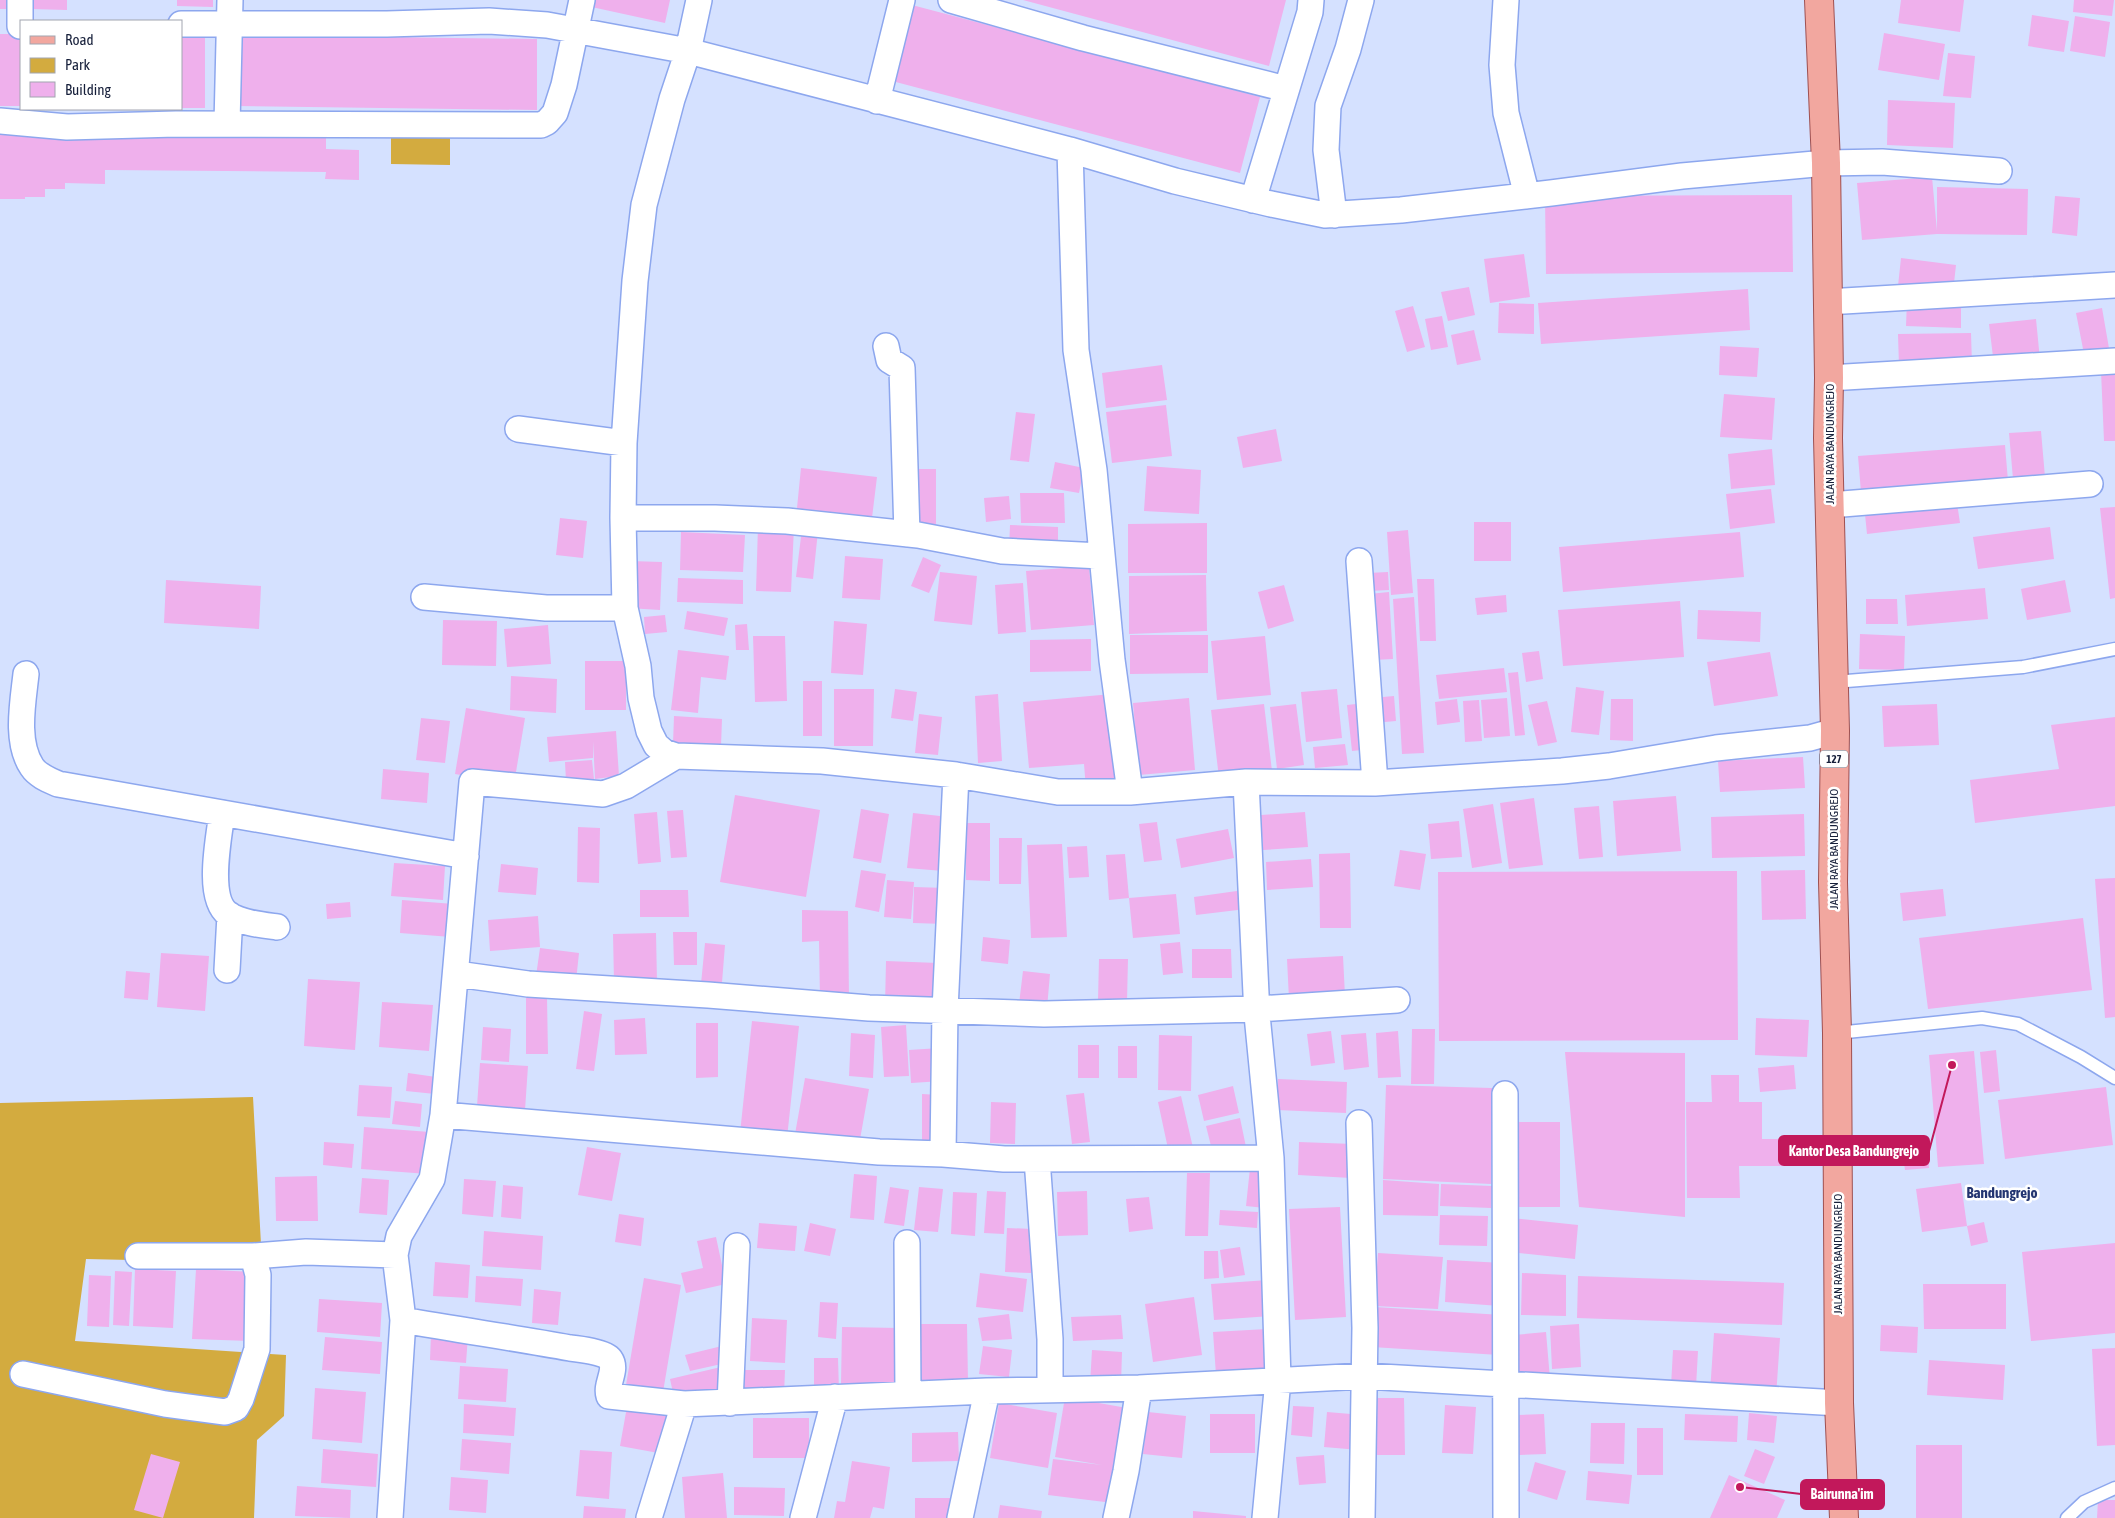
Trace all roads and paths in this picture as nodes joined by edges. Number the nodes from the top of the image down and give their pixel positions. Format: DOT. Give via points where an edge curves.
graph roads {
  1 [pos="20,0"];
  2 [pos="582,0"];
  3 [pos="699,0"];
  4 [pos="902,0"];
  5 [pos="951,0"];
  6 [pos="1310,0"];
  7 [pos="1361,0"];
  8 [pos="1506,0"];
  9 [pos="1819,0"];
  10 [pos="229,12"];
  11 [pos="182,24"];
  12 [pos="14,25"];
  13 [pos="575,30"];
  14 [pos="688,51"];
  15 [pos="1286,89"];
  16 [pos="877,101"];
  17 [pos="0,121"];
  18 [pos="226,124"];
  19 [pos="1070,150"];
  20 [pos="1826,163"];
  21 [pos="1999,171"];
  22 [pos="1527,196"];
  23 [pos="1253,200"];
  24 [pos="1334,214"];
  25 [pos="2115,285"];
  26 [pos="1828,302"];
  27 [pos="886,346"];
  28 [pos="2115,361"];
  29 [pos="1829,378"];
  30 [pos="518,429"];
  31 [pos="624,443"];
  32 [pos="2090,484"];
  33 [pos="1830,505"];
  34 [pos="623,518"];
  35 [pos="907,534"];
  36 [pos="1101,556"];
  37 [pos="1359,562"];
  38 [pos="424,597"];
  39 [pos="625,608"];
  40 [pos="2115,649"];
  41 [pos="26,674"];
  42 [pos="1834,682"];
  43 [pos="1835,731"];
  44 [pos="676,756"];
  45 [pos="956,775"];
  46 [pos="1246,782"];
  47 [pos="1375,783"];
  48 [pos="1130,792"];
  49 [pos="222,813"];
  50 [pos="466,856"];
  51 [pos="230,915"];
  52 [pos="277,928"];
  53 [pos="227,970"];
  54 [pos="457,974"];
  55 [pos="1397,1000"];
  56 [pos="1257,1009"];
  57 [pos="945,1010"];
  58 [pos="1837,1033"];
  59 [pos="2115,1078"];
  60 [pos="1505,1094"];
  61 [pos="443,1115"];
  62 [pos="1359,1123"];
  63 [pos="943,1154"];
  64 [pos="1271,1158"];
  65 [pos="1037,1159"];
  66 [pos="907,1243"];
  67 [pos="737,1246"];
  68 [pos="395,1255"];
  69 [pos="138,1256"];
  70 [pos="253,1256"];
  71 [pos="403,1320"];
  72 [pos="23,1374"];
  73 [pos="1364,1376"];
  74 [pos="1278,1380"];
  75 [pos="1506,1384"];
  76 [pos="1140,1388"];
  77 [pos="1050,1389"];
  78 [pos="988,1390"];
  79 [pos="908,1394"];
  80 [pos="835,1397"];
  81 [pos="730,1403"];
  82 [pos="1839,1403"];
  83 [pos="684,1404"];
  84 [pos="2115,1488"];
  85 [pos="390,1518"];
  86 [pos="649,1518"];
  87 [pos="803,1518"];
  88 [pos="960,1518"];
  89 [pos="1116,1518"];
  90 [pos="1265,1518"];
  91 [pos="1362,1518"];
  92 [pos="1506,1518"];
  93 [pos="1844,1518"];
  94 [pos="2067,1518"];
  1 -- 12 [label="street"];
  2 -- 13 [label="street"];
  3 -- 14 [label="street"];
  4 -- 16 [label="street"];
  5 -- 15 [label="street" via="1083,38"];
  6 -- 15 [label="street" via="1310,12"];
  7 -- 24 [label="street" via="1328,106 1326,150"];
  8 -- 22 [label="street" via="1502,65 1506,113"];
  9 -- 20 [label="main road, JALAN RAYA BANDUNGREJO / 127"];
  10 -- 11 [label="street"];
  10 -- 13 [label="street" via="489,21"];
  10 -- 18 [label="street"];
  13 -- 14 [label="street"];
  13 -- 18 [label="street" via="555,113 541,125"];
  14 -- 16 [label="street"];
  14 -- 31 [label="street" via="644,205 635,281"];
  15 -- 23 [label="street"];
  16 -- 19 [label="street"];
  17 -- 18 [label="street" via="58,127"];
  19 -- 23 [label="street"];
  19 -- 36 [label="street" via="1076,350 1094,470"];
  20 -- 21 [label="street" via="1882,162"];
  20 -- 22 [label="street" via="1682,176"];
  20 -- 26 [label="main road, JALAN RAYA BANDUNGREJO / 127"];
  22 -- 24 [label="street"];
  23 -- 24 [label="street"];
  25 -- 26 [label="street"];
  26 -- 29 [label="main road, JALAN RAYA BANDUNGREJO / 127"];
  27 -- 35 [label="street" via="889,360 902,368"];
  28 -- 29 [label="street"];
  29 -- 33 [label="main road, JALAN RAYA BANDUNGREJO / 127"];
  30 -- 31 [label="street"];
  31 -- 34 [label="street"];
  32 -- 33 [label="street"];
  33 -- 42 [label="main road, JALAN RAYA BANDUNGREJO / 127"];
  34 -- 35 [label="street" via="788,521"];
  34 -- 39 [label="street"];
  35 -- 36 [label="street" via="1002,551"];
  36 -- 48 [label="street"];
  37 -- 47 [label="street"];
  38 -- 39 [label="street" via="546,608"];
  39 -- 44 [label="street" via="649,731 656,745"];
  40 -- 42 [label="lane" via="2023,667"];
  41 -- 49 [label="street" via="20,718 26,751 32,767 45,778 58,784"];
  42 -- 43 [label="main road, JALAN RAYA BANDUNGREJO / 127"];
  43 -- 47 [label="street" via="1810,738 1700,750 1609,766"];
  43 -- 58 [label="main road, JALAN RAYA BANDUNGREJO / 127" via="1833,882"];
  44 -- 45 [label="street" via="822,761"];
  44 -- 50 [label="street" via="626,786 603,794 472,782"];
  45 -- 48 [label="street" via="1058,792"];
  45 -- 57 [label="street"];
  46 -- 47 [label="street"];
  46 -- 48 [label="street"];
  46 -- 56 [label="street"];
  49 -- 50 [label="street"];
  49 -- 51 [label="street" via="216,879 219,902"];
  50 -- 54 [label="street"];
  51 -- 52 [label="street"];
  51 -- 53 [label="street"];
  54 -- 57 [label="street" via="528,984 869,1008"];
  54 -- 61 [label="street"];
  55 -- 56 [label="street"];
  56 -- 57 [label="street" via="1044,1014"];
  56 -- 64 [label="street"];
  57 -- 63 [label="street"];
  58 -- 59 [label="lane" via="1982,1018 2018,1024"];
  58 -- 82 [label="main road, JALAN RAYA BANDUNGREJO / 127"];
  60 -- 75 [label="street"];
  61 -- 63 [label="street" via="869,1152"];
  61 -- 68 [label="street" via="432,1180 399,1236"];
  62 -- 73 [label="street"];
  63 -- 65 [label="street"];
  64 -- 65 [label="street"];
  64 -- 74 [label="street"];
  65 -- 77 [label="street" via="1050,1338"];
  66 -- 79 [label="street"];
  67 -- 81 [label="street"];
  68 -- 70 [label="street" via="306,1252"];
  68 -- 71 [label="street"];
  69 -- 70 [label="street"];
  70 -- 72 [label="street" via="258,1275 257,1349 236,1408 225,1412 165,1404"];
  71 -- 83 [label="street" via="608,1356 612,1362 607,1390 609,1396"];
  71 -- 85 [label="street"];
  73 -- 74 [label="street"];
  73 -- 75 [label="street"];
  73 -- 91 [label="street"];
  74 -- 76 [label="street"];
  74 -- 90 [label="street"];
  75 -- 82 [label="street"];
  75 -- 92 [label="street"];
  76 -- 77 [label="street"];
  76 -- 89 [label="street"];
  77 -- 78 [label="street"];
  78 -- 79 [label="street"];
  78 -- 88 [label="street"];
  79 -- 80 [label="street"];
  80 -- 81 [label="street"];
  80 -- 87 [label="street"];
  81 -- 83 [label="street"];
  82 -- 93 [label="main road, JALAN RAYA BANDUNGREJO / 127"];
  83 -- 86 [label="street"];
  84 -- 94 [label="lane" via="2084,1502"];
}
